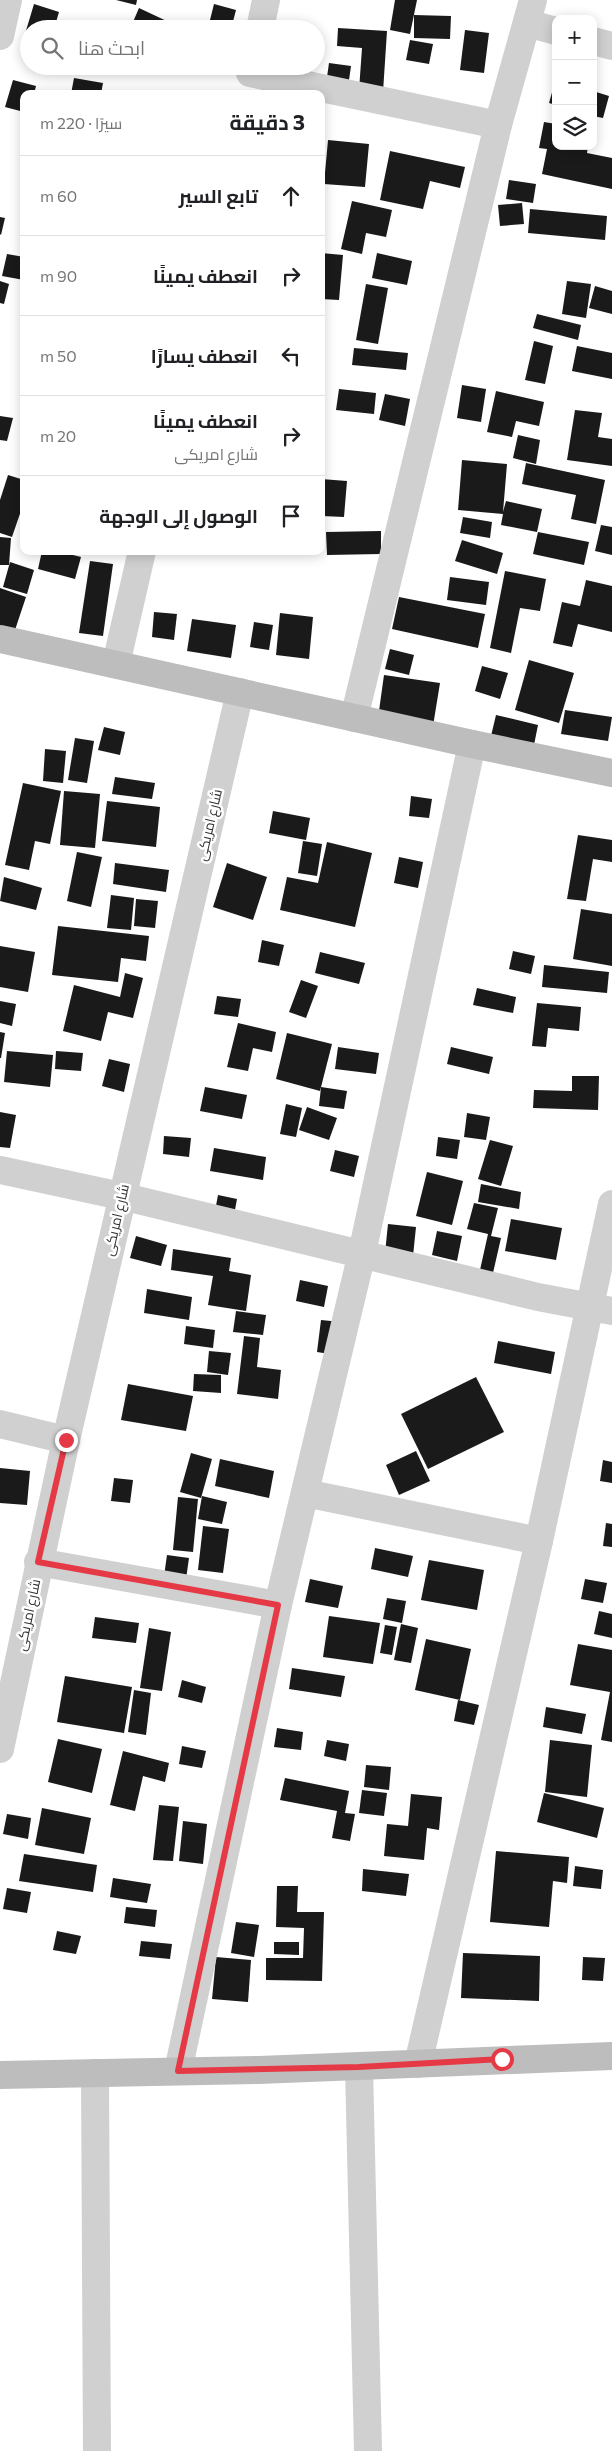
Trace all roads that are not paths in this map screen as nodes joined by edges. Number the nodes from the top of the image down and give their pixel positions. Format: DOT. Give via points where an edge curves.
graph roads {
  1 [pos="266,0"];
  2 [pos="530,12"];
  3 [pos="262,20"];
  4 [pos="552,28"];
  5 [pos="597,42"];
  6 [pos="612,46"];
  7 [pos="249,78"];
  8 [pos="313,90"];
  9 [pos="325,92"];
  10 [pos="498,125"];
  11 [pos="141,555"];
  12 [pos="1,643"];
  13 [pos="116,664"];
  14 [pos="240,692"];
  15 [pos="354,718"];
  16 [pos="472,744"];
  17 [pos="611,769"];
  18 [pos="0,1170"];
  19 [pos="121,1196"];
  20 [pos="612,1204"];
  21 [pos="362,1253"];
  22 [pos="600,1309"];
  23 [pos="0,1424"];
  24 [pos="66,1440"];
  25 [pos="305,1493"];
  26 [pos="539,1541"];
  27 [pos="38,1562"];
  28 [pos="278,1605"];
  29 [pos="0,1748"];
  30 [pos="612,2056"];
  31 [pos="418,2064"];
  32 [pos="359,2067"];
  33 [pos="178,2071"];
  34 [pos="95,2073"];
  35 [pos="0,2074"];
  36 [pos="97,2451"];
  37 [pos="368,2451"];
  1 -- 3 [label="street"];
  2 -- 4 [label="street"];
  2 -- 10 [label="street"];
  5 -- 6 [label="street"];
  7 -- 8 [label="street"];
  9 -- 10 [label="street"];
  10 -- 15 [label="street"];
  11 -- 13 [label="street"];
  12 -- 13 [label="street"];
  13 -- 14 [label="street"];
  14 -- 15 [label="street"];
  14 -- 19 [label="street, شارع امريكى"];
  15 -- 16 [label="street"];
  16 -- 17 [label="street"];
  16 -- 21 [label="street"];
  18 -- 19 [label="street"];
  19 -- 21 [label="street"];
  19 -- 24 [label="street, شارع امريكى"];
  20 -- 22 [label="street"];
  21 -- 22 [label="street" via="538,1297"];
  21 -- 25 [label="street"];
  22 -- 26 [label="street"];
  23 -- 24 [label="street"];
  24 -- 27 [label="street, شارع امريكى"];
  25 -- 26 [label="street"];
  25 -- 28 [label="street"];
  26 -- 31 [label="street"];
  27 -- 28 [label="street"];
  27 -- 29 [label="street, شارع امريكى"];
  28 -- 33 [label="street"];
  30 -- 31 [label="street"];
  31 -- 32 [label="street"];
  32 -- 33 [label="street"];
  32 -- 37 [label="street"];
  33 -- 34 [label="street"];
  34 -- 35 [label="street"];
  34 -- 36 [label="street"];
}
